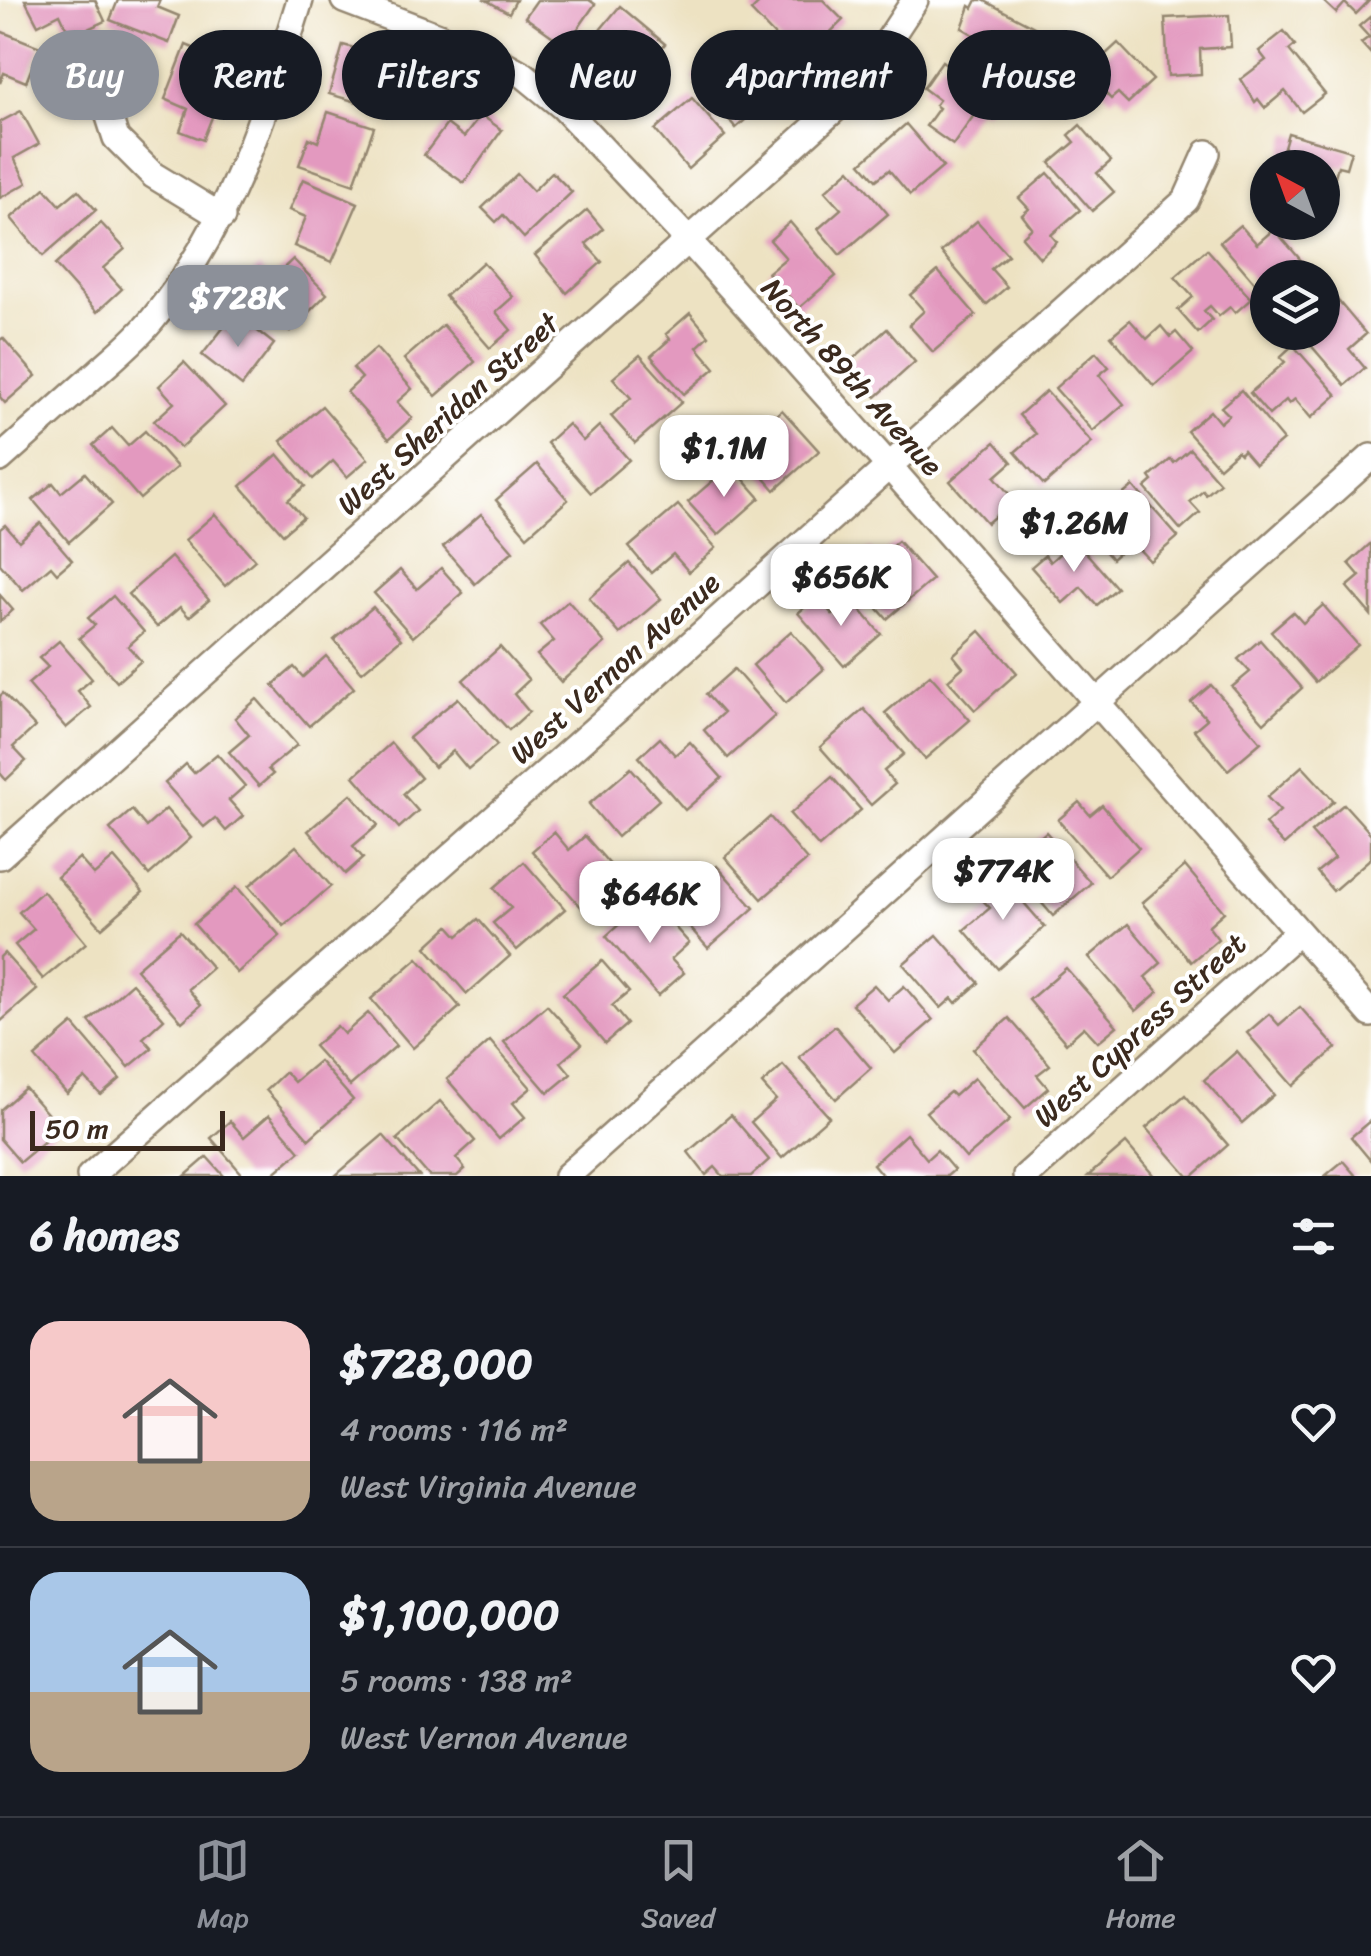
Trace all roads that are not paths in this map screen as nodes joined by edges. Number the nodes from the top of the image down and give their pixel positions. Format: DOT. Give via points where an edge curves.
graph roads {
  1 [pos="300,0"];
  2 [pos="344,0"];
  3 [pos="915,0"];
  4 [pos="110,120"];
  5 [pos="1207,153"];
  6 [pos="222,217"];
  7 [pos="690,242"];
  8 [pos="1371,457"];
  9 [pos="0,460"];
  10 [pos="889,466"];
  11 [pos="1096,704"];
  12 [pos="0,856"];
  13 [pos="1298,932"];
  14 [pos="1371,1014"];
  15 [pos="90,1176"];
  16 [pos="567,1176"];
  17 [pos="1026,1176"];
  1 -- 6 [label="street"];
  2 -- 7 [label="street, North 89th Avenue" via="457,40 524,75 595,139"];
  3 -- 7 [label="street, West Sheridan Street" via="855,92"];
  4 -- 6 [label="street" via="116,138 152,175"];
  5 -- 10 [label="street, West Vernon Avenue" via="1186,200"];
  6 -- 9 [label="street" via="153,320"];
  7 -- 10 [label="street, North 89th Avenue"];
  7 -- 12 [label="street, West Sheridan Street"];
  8 -- 11 [label="street"];
  10 -- 11 [label="street, North 89th Avenue"];
  10 -- 15 [label="street, West Vernon Avenue"];
  11 -- 13 [label="street, North 89th Avenue"];
  11 -- 16 [label="street"];
  13 -- 14 [label="street, North 89th Avenue"];
  13 -- 17 [label="street, West Cypress Street"];
}
